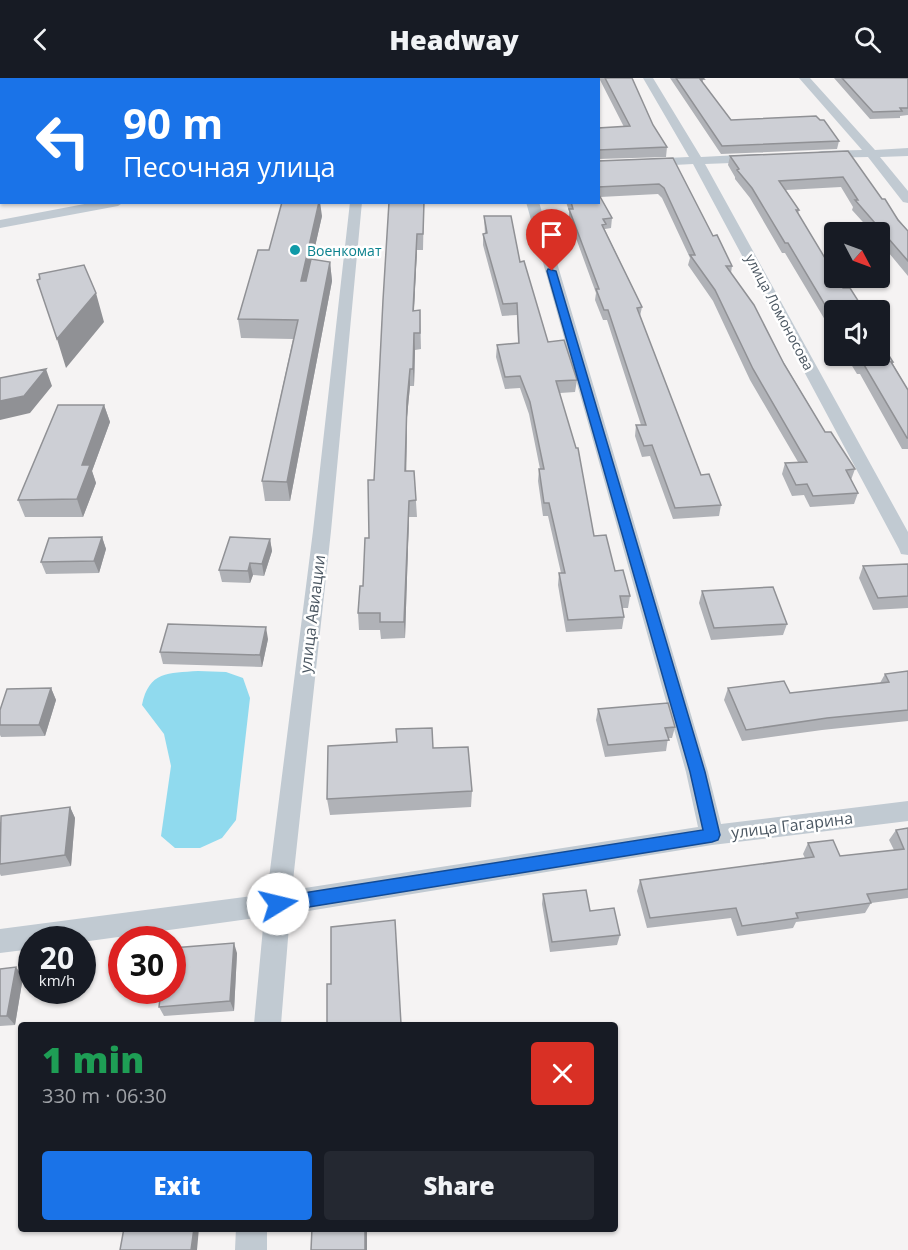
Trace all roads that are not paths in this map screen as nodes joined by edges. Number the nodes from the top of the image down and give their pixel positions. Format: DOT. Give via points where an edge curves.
graph roads {
  1 [pos="648,78"];
  2 [pos="804,78"];
  3 [pos="908,152"];
  4 [pos="872,153"];
  5 [pos="813,156"];
  6 [pos="767,157"];
  7 [pos="697,160"];
  8 [pos="600,165"];
  9 [pos="908,199"];
  10 [pos="107,204"];
  11 [pos="356,204"];
  12 [pos="533,204"];
  13 [pos="0,224"];
  14 [pos="908,549"];
  15 [pos="908,811"];
  16 [pos="712,835"];
  17 [pos="278,904"];
  18 [pos="0,941"];
  19 [pos="268,1022"];
  20 [pos="252,1232"];
  21 [pos="250,1250"];
  1 -- 7 [label="street, улица Ломоносова"];
  2 -- 4 [label="street"];
  3 -- 4 [label="street"];
  4 -- 5 [label="street"];
  4 -- 9 [label="street"];
  6 -- 7 [label="street"];
  7 -- 8 [label="street"];
  7 -- 14 [label="street, улица Ломоносова"];
  10 -- 13 [label="street"];
  11 -- 17 [label="street, улица Авиации"];
  12 -- 16 [label="street"];
  15 -- 16 [label="street, улица Гагарина"];
  16 -- 17 [label="street, улица Гагарина"];
  17 -- 18 [label="street, улица Гагарина"];
  17 -- 19 [label="street, улица Авиации"];
  20 -- 21 [label="street"];
}
